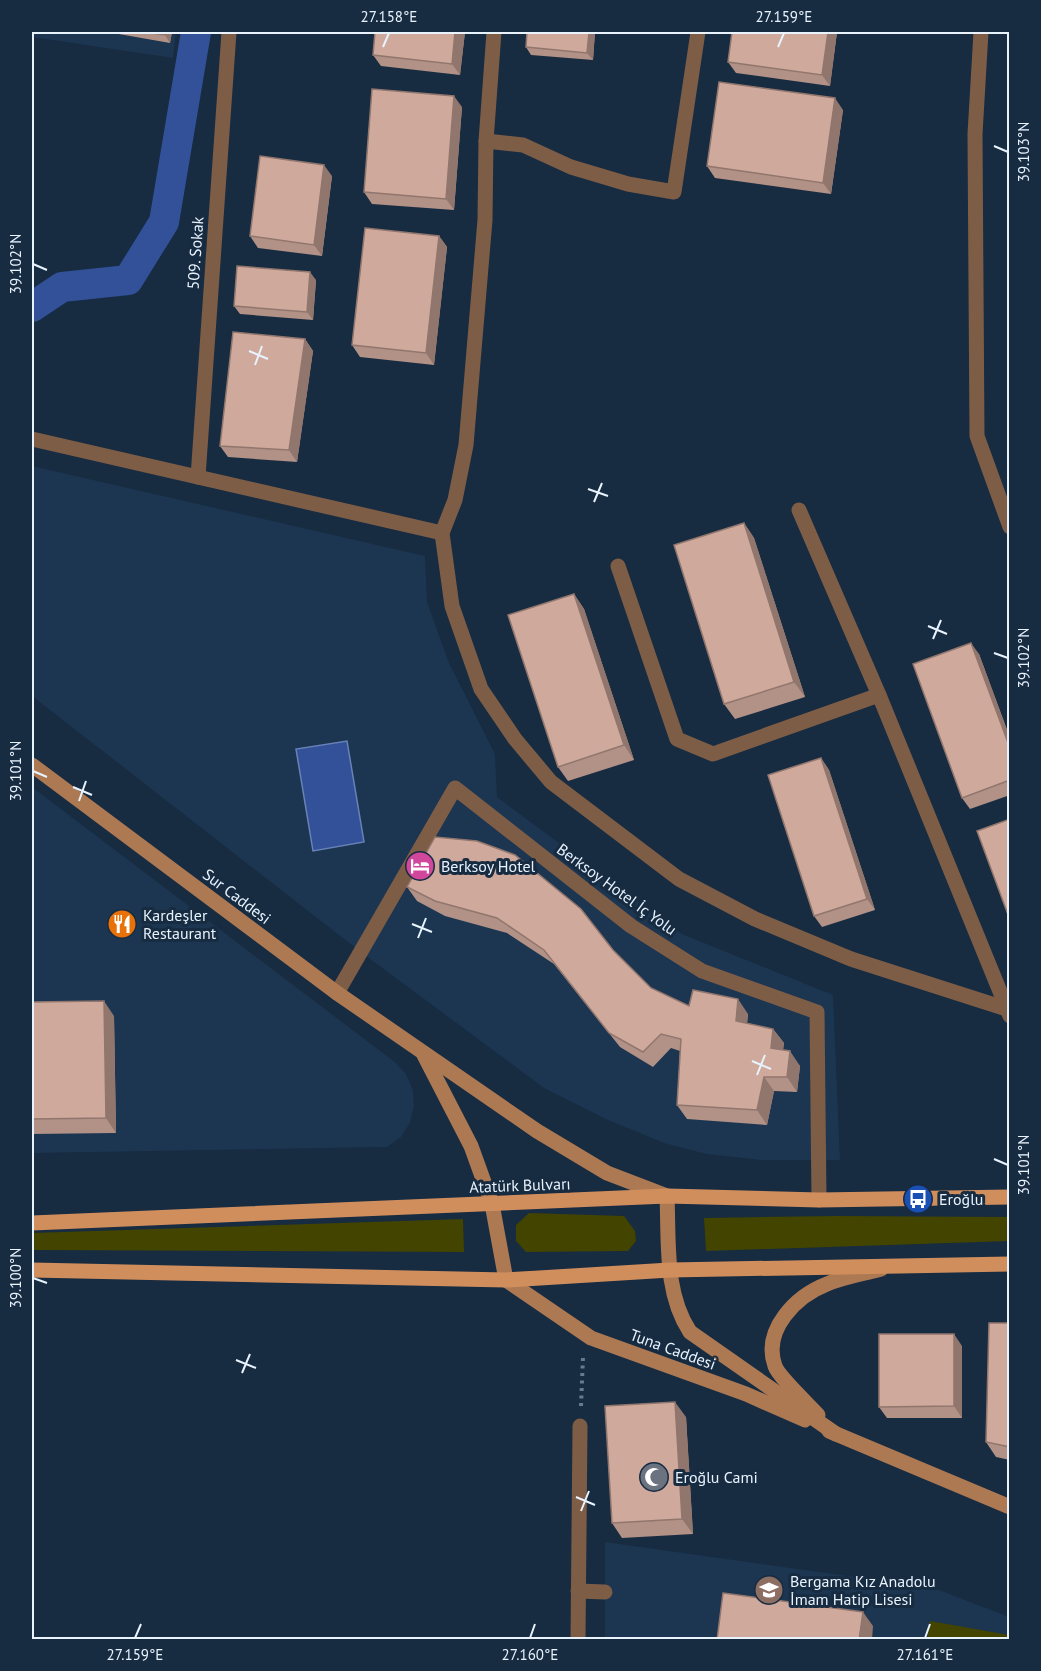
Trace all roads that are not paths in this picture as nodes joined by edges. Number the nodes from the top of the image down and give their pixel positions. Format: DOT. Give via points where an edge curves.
graph roads {
  1 [pos="229,32"];
  2 [pos="494,32"];
  3 [pos="698,32"];
  4 [pos="981,32"];
  5 [pos="486,141"];
  6 [pos="32,439"];
  7 [pos="198,477"];
  8 [pos="799,510"];
  9 [pos="1010,527"];
  10 [pos="442,533"];
  11 [pos="618,566"];
  12 [pos="879,695"];
  13 [pos="32,765"];
  14 [pos="337,993"];
  15 [pos="1009,1012"];
  16 [pos="422,1052"];
  17 [pos="667,1196"];
  18 [pos="1010,1197"];
  19 [pos="819,1200"];
  20 [pos="492,1204"];
  21 [pos="32,1223"];
  22 [pos="898,1264"];
  23 [pos="1010,1264"];
  24 [pos="32,1270"];
  25 [pos="670,1270"];
  26 [pos="506,1280"];
  27 [pos="580,1426"];
  28 [pos="836,1434"];
  29 [pos="1010,1507"];
  30 [pos="578,1591"];
  31 [pos="605,1592"];
  32 [pos="578,1640"];
  1 -- 7 [label="street, 509. Sokak"];
  2 -- 5 [label="street"];
  3 -- 5 [label="street" via="674,192 628,184 571,167 523,146"];
  4 -- 9 [label="street" via="975,134 977,436"];
  5 -- 10 [label="street" via="485,220 466,445 454,501"];
  6 -- 7 [label="street"];
  7 -- 10 [label="street"];
  8 -- 12 [label="street"];
  10 -- 15 [label="street" via="452,606 481,689 551,782 679,879 755,920 851,959"];
  11 -- 12 [label="street" via="677,740 713,754"];
  12 -- 15 [label="street"];
  13 -- 14 [label="main road, Sur Caddesi"];
  14 -- 16 [label="main road, Sur Caddesi"];
  14 -- 19 [label="street, Berksoy Hotel İç Yolu" via="454,788 631,926 702,971 817,1012"];
  16 -- 17 [label="main road, Sur Caddesi" via="537,1131 607,1173"];
  16 -- 20 [label="main road, Sur Caddesi" via="471,1146"];
  17 -- 19 [label="main road, Atatürk Bulvarı"];
  17 -- 20 [label="main road, Atatürk Bulvarı"];
  17 -- 25 [label="main road, Tuna Caddesi"];
  18 -- 19 [label="main road, Atatürk Bulvarı"];
  20 -- 21 [label="main road, Atatürk Bulvarı"];
  20 -- 26 [label="main road, Sur Caddesi"];
  22 -- 23 [label="main road"];
  22 -- 25 [label="main road"];
  22 -- 28 [label="main road" via="826,1284 794,1304 772,1342 775,1367"];
  24 -- 26 [label="main road"];
  25 -- 26 [label="main road"];
  25 -- 28 [label="main road, Tuna Caddesi" via="677,1306 690,1332"];
  26 -- 28 [label="main road, Tuna Caddesi" via="591,1338 746,1394"];
  27 -- 30 [label="street"];
  28 -- 29 [label="main road, Tuna Caddesi"];
  30 -- 31 [label="street"];
  30 -- 32 [label="street"];
}
